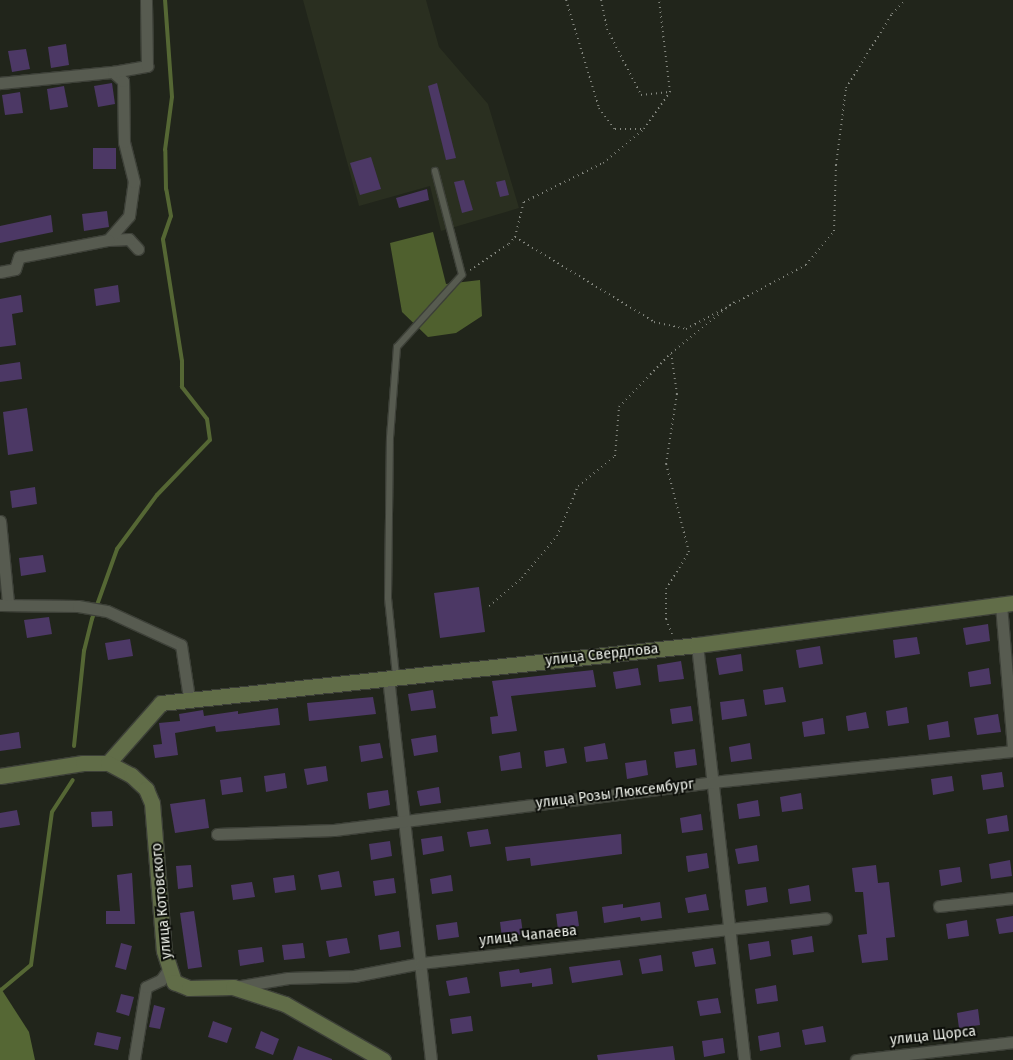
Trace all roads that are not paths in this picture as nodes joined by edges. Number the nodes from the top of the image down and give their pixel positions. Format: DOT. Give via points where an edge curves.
graph roads {
  1 [pos="146,0"];
  2 [pos="114,72"];
  3 [pos="0,82"];
  4 [pos="435,171"];
  5 [pos="108,240"];
  6 [pos="138,250"];
  7 [pos="0,272"];
  8 [pos="0,521"];
  9 [pos="4,604"];
  10 [pos="1007,604"];
  11 [pos="697,646"];
  12 [pos="392,677"];
  13 [pos="189,698"];
  14 [pos="1013,750"];
  15 [pos="108,763"];
  16 [pos="0,776"];
  17 [pos="713,782"];
  18 [pos="402,822"];
  19 [pos="217,834"];
  20 [pos="1013,898"];
  21 [pos="939,906"];
  22 [pos="826,918"];
  23 [pos="729,929"];
  24 [pos="421,963"];
  25 [pos="168,970"];
  26 [pos="233,987"];
  27 [pos="1013,1042"];
  28 [pos="134,1060"];
  29 [pos="383,1060"];
  30 [pos="431,1060"];
  31 [pos="744,1060"];
  32 [pos="856,1060"];
  1 -- 2 [label="street" via="147,66"];
  2 -- 3 [label="street"];
  2 -- 5 [label="street" via="123,81 124,142 134,182 129,216"];
  4 -- 12 [label="lane" via="462,276 397,347 390,438 388,598"];
  5 -- 6 [label="street" via="129,239"];
  5 -- 7 [label="street" via="19,257 15,269"];
  8 -- 9 [label="street"];
  9 -- 13 [label="street" via="107,610 181,644"];
  10 -- 11 [label="street, улица Свердлова"];
  10 -- 14 [label="street"];
  11 -- 12 [label="street, улица Свердлова"];
  11 -- 17 [label="street"];
  12 -- 13 [label="street, улица Свердлова"];
  12 -- 18 [label="street"];
  13 -- 15 [label="street, улица Свердлова" via="161,703"];
  14 -- 17 [label="street, улица Розы Люксембург"];
  15 -- 16 [label="street" via="83,763"];
  15 -- 25 [label="street, улица Котовского" via="131,775 146,789 152,803"];
  17 -- 18 [label="street, улица Розы Люксембург"];
  17 -- 23 [label="street"];
  18 -- 19 [label="street, улица Розы Люксембург" via="334,830"];
  18 -- 24 [label="street"];
  20 -- 21 [label="street"];
  22 -- 23 [label="street, улица Чапаева"];
  23 -- 24 [label="street, улица Чапаева"];
  23 -- 31 [label="street"];
  24 -- 26 [label="street, улица Чапаева" via="354,976 288,978"];
  24 -- 30 [label="street"];
  25 -- 26 [label="street, улица Котовского" via="174,982 189,988"];
  25 -- 28 [label="street" via="161,980 146,987"];
  26 -- 29 [label="street, улица Котовского" via="285,1004"];
  27 -- 32 [label="street, улица Щорса"];
}
